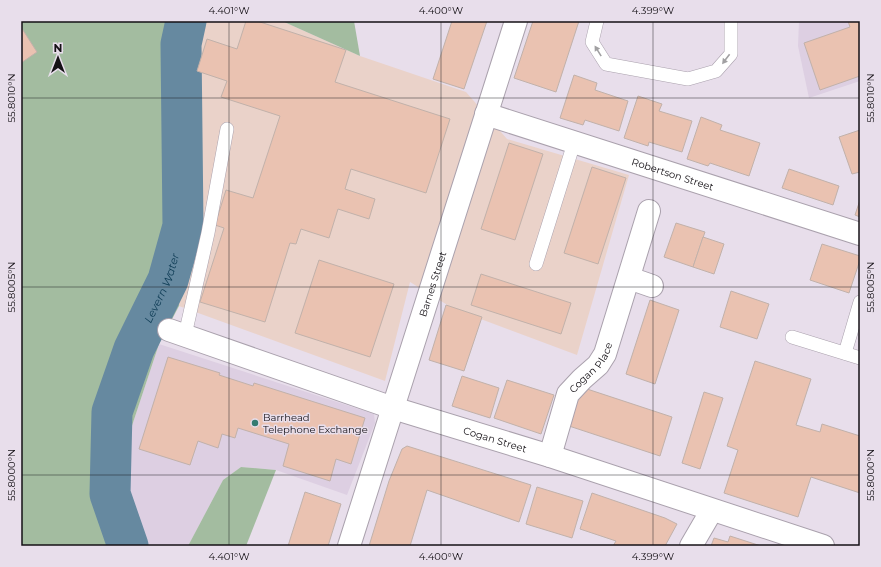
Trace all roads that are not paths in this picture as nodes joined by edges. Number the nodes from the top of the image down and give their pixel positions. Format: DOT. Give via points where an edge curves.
graph roads {
  1 [pos="516,21"];
  2 [pos="597,21"];
  3 [pos="731,21"];
  4 [pos="486,114"];
  5 [pos="227,129"];
  6 [pos="574,143"];
  7 [pos="649,211"];
  8 [pos="860,234"];
  9 [pos="536,264"];
  10 [pos="629,278"];
  11 [pos="652,286"];
  12 [pos="860,302"];
  13 [pos="177,333"];
  14 [pos="792,337"];
  15 [pos="845,353"];
  16 [pos="860,358"];
  17 [pos="393,408"];
  18 [pos="550,456"];
  19 [pos="712,510"];
  20 [pos="348,546"];
  21 [pos="691,546"];
  22 [pos="823,546"];
  1 -- 4 [label="street, Barnes Street"];
  3 -- 2 [label="lane, one-way" via="731,54 716,72 688,79 606,64 592,42"];
  4 -- 6 [label="street, Robertson Street"];
  4 -- 17 [label="street, Barnes Street"];
  5 -- 13 [label="lane" via="208,233"];
  6 -- 8 [label="street, Robertson Street"];
  6 -- 9 [label="lane"];
  7 -- 10 [label="street, Cogan Place"];
  10 -- 11 [label="street"];
  10 -- 18 [label="street, Cogan Place" via="605,354 598,365 568,394"];
  12 -- 15 [label="lane"];
  13 -- 17 [label="street, Cogan Street"];
  14 -- 15 [label="lane"];
  15 -- 16 [label="lane"];
  17 -- 18 [label="street, Cogan Street"];
  17 -- 20 [label="street, Barnes Street"];
  18 -- 19 [label="street, Cogan Street"];
  19 -- 21 [label="street"];
  19 -- 22 [label="street, Cogan Street"];
}
